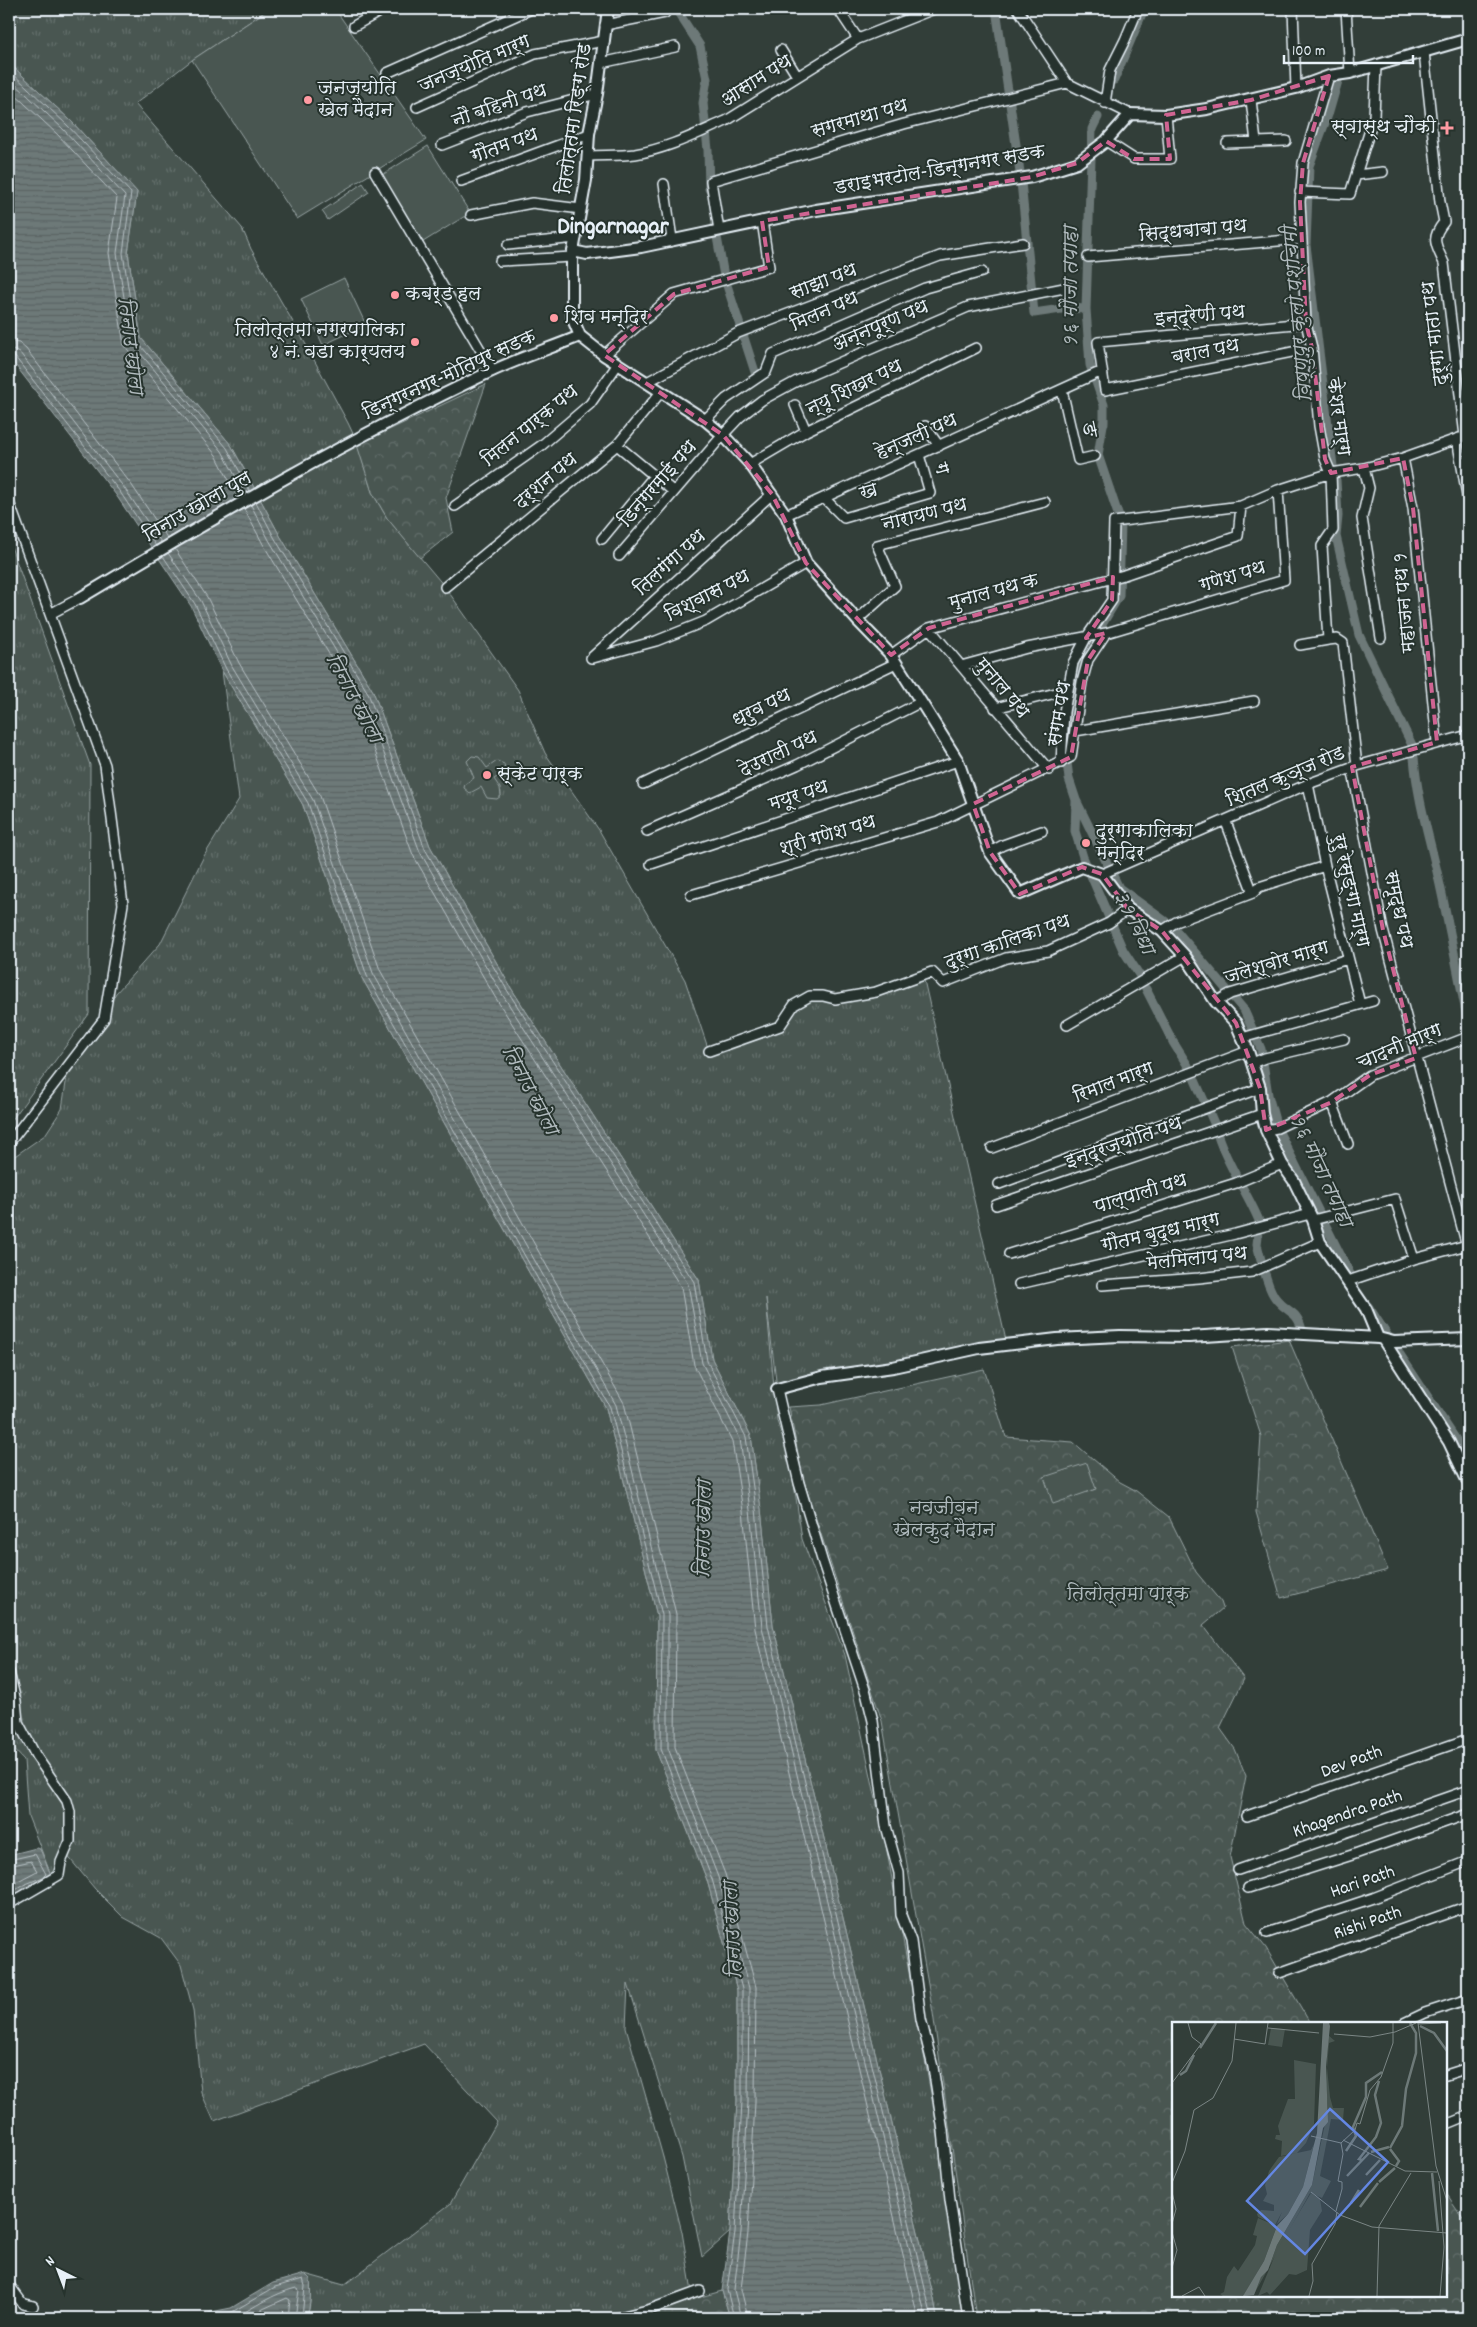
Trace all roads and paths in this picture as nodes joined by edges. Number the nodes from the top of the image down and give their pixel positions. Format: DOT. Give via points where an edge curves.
graph roads {
  1 [pos="384,9"];
  2 [pos="530,9"];
  3 [pos="608,9"];
  4 [pos="838,9"];
  5 [pos="934,9"];
  6 [pos="1018,9"];
  7 [pos="1138,9"];
  8 [pos="1293,9"];
  9 [pos="1346,9"];
  10 [pos="921,11"];
  11 [pos="665,13"];
  12 [pos="605,25"];
  13 [pos="354,26"];
  14 [pos="858,39"];
  15 [pos="1468,39"];
  16 [pos="604,41"];
  17 [pos="675,47"];
  18 [pos="781,50"];
  19 [pos="1424,52"];
  20 [pos="601,63"];
  21 [pos="1376,65"];
  22 [pos="387,73"];
  23 [pos="1350,73"];
  24 [pos="798,76"];
  25 [pos="1329,76"];
  26 [pos="1067,82"];
  27 [pos="1296,88"];
  28 [pos="597,94"];
  29 [pos="1251,100"];
  30 [pos="1105,103"];
  31 [pos="417,108"];
  32 [pos="1130,114"];
  33 [pos="1166,115"];
  34 [pos="589,134"];
  35 [pos="1286,141"];
  36 [pos="1106,142"];
  37 [pos="1256,142"];
  38 [pos="1226,143"];
  39 [pos="442,145"];
  40 [pos="588,156"];
  41 [pos="375,172"];
  42 [pos="1383,172"];
  43 [pos="1356,174"];
  44 [pos="461,181"];
  45 [pos="664,184"];
  46 [pos="1307,192"];
  47 [pos="581,210"];
  48 [pos="471,215"];
  49 [pos="762,221"];
  50 [pos="716,230"];
  51 [pos="576,238"];
  52 [pos="1301,239"];
  53 [pos="672,240"];
  54 [pos="1023,243"];
  55 [pos="508,245"];
  56 [pos="573,254"];
  57 [pos="1088,256"];
  58 [pos="500,261"];
  59 [pos="982,272"];
  60 [pos="1069,288"];
  61 [pos="1306,323"];
  62 [pos="580,336"];
  63 [pos="976,348"];
  64 [pos="1312,348"];
  65 [pos="604,355"];
  66 [pos="618,364"];
  67 [pos="493,371"];
  68 [pos="1094,374"];
  69 [pos="647,382"];
  70 [pos="1062,390"];
  71 [pos="661,392"];
  72 [pos="795,405"];
  73 [pos="705,420"];
  74 [pos="925,426"];
  75 [pos="806,431"];
  76 [pos="723,435"];
  77 [pos="1463,437"];
  78 [pos="617,445"];
  79 [pos="939,446"];
  80 [pos="336,450"];
  81 [pos="919,455"];
  82 [pos="1095,456"];
  83 [pos="1404,458"];
  84 [pos="750,464"];
  85 [pos="1364,468"];
  86 [pos="1331,473"];
  87 [pos="654,476"];
  88 [pos="1278,490"];
  89 [pos="674,492"];
  90 [pos="930,493"];
  91 [pos="772,494"];
  92 [pos="824,498"];
  93 [pos="1468,501"];
  94 [pos="9,502"];
  95 [pos="1045,502"];
  96 [pos="456,506"];
  97 [pos="1241,506"];
  98 [pos="786,515"];
  99 [pos="602,539"];
  100 [pos="619,556"];
  101 [pos="806,562"];
  102 [pos="1124,575"];
  103 [pos="1113,577"];
  104 [pos="445,587"];
  105 [pos="80,598"];
  106 [pos="50,614"];
  107 [pos="857,620"];
  108 [pos="929,628"];
  109 [pos="1106,633"];
  110 [pos="1086,638"];
  111 [pos="1381,638"];
  112 [pos="1328,640"];
  113 [pos="1300,645"];
  114 [pos="591,658"];
  115 [pos="894,659"];
  116 [pos="961,666"];
  117 [pos="1068,690"];
  118 [pos="1254,701"];
  119 [pos="921,702"];
  120 [pos="995,708"];
  121 [pos="1075,731"];
  122 [pos="1468,735"];
  123 [pos="1437,742"];
  124 [pos="958,761"];
  125 [pos="1061,763"];
  126 [pos="1354,766"];
  127 [pos="1049,770"];
  128 [pos="643,784"];
  129 [pos="1308,784"];
  130 [pos="973,804"];
  131 [pos="1226,822"];
  132 [pos="647,831"];
  133 [pos="1042,831"];
  134 [pos="990,852"];
  135 [pos="651,864"];
  136 [pos="1325,866"];
  137 [pos="1102,874"];
  138 [pos="1253,893"];
  139 [pos="690,895"];
  140 [pos="1128,909"];
  141 [pos="1162,931"];
  142 [pos="1185,956"];
  143 [pos="1348,959"];
  144 [pos="1373,1001"];
  145 [pos="1216,1002"];
  146 [pos="1360,1004"];
  147 [pos="1067,1026"];
  148 [pos="1242,1038"];
  149 [pos="1468,1038"];
  150 [pos="1344,1039"];
  151 [pos="709,1051"];
  152 [pos="1248,1051"];
  153 [pos="1416,1058"];
  154 [pos="1252,1063"];
  155 [pos="1260,1088"];
  156 [pos="1332,1102"];
  157 [pos="1262,1114"];
  158 [pos="1266,1130"];
  159 [pos="9,1143"];
  160 [pos="1348,1144"];
  161 [pos="992,1148"];
  162 [pos="1282,1164"];
  163 [pos="999,1184"];
  164 [pos="996,1205"];
  165 [pos="1311,1217"];
  166 [pos="1320,1242"];
  167 [pos="1468,1248"];
  168 [pos="1009,1254"];
  169 [pos="1414,1259"];
  170 [pos="1348,1281"];
  171 [pos="1019,1284"];
  172 [pos="1102,1285"];
  173 [pos="1468,1339"];
  174 [pos="1385,1340"];
  175 [pos="777,1389"];
  176 [pos="1468,1482"];
  177 [pos="9,1672"];
  178 [pos="1468,1739"];
  179 [pos="1468,1790"];
  180 [pos="1468,1814"];
  181 [pos="1247,1816"];
  182 [pos="1468,1862"];
  183 [pos="1238,1870"];
  184 [pos="1248,1888"];
  185 [pos="9,1904"];
  186 [pos="1468,1906"];
  187 [pos="1267,1932"];
  188 [pos="1279,1973"];
  189 [pos="1468,1999"];
  190 [pos="1406,2022"];
  191 [pos="1468,2068"];
  192 [pos="1447,2075"];
  193 [pos="1468,2116"];
  194 [pos="1447,2125"];
  195 [pos="9,2285"];
  196 [pos="700,2291"];
  197 [pos="33,2306"];
  198 [pos="616,2318"];
  199 [pos="968,2318"];
  1 -- 13 [label="street"];
  2 -- 22 [label="street"];
  3 -- 12 [label="street, तिलोत्तमा रिङ्ग रोड"];
  4 -- 14 [label="street"];
  5 -- 10 [label="street, आसाम पथ"];
  6 -- 26 [label="street"];
  7 -- 30 [label="street" via="1110,70"];
  8 -- 27 [label="street"];
  9 -- 23 [label="street"];
  10 -- 14 [label="street, आसाम पथ"];
  11 -- 12 [label="street"];
  12 -- 16 [label="street, तिलोत्तमा रिङ्ग रोड"];
  14 -- 24 [label="street, आसाम पथ"];
  15 -- 19 [label="street"];
  16 -- 20 [label="street, तिलोत्तमा रिङ्ग रोड"];
  16 -- 31 [label="street, जनज्योति मार्ग" via="535,54"];
  17 -- 20 [label="street"];
  18 -- 24 [label="street"];
  19 -- 21 [label="street"];
  19 -- 77 [label="street, दुर्गा माता पथ" via="1444,222 1437,231 1435,242 1444,263"];
  20 -- 28 [label="street, तिलोत्तमा रिङ्ग रोड"];
  21 -- 23 [label="street"];
  21 -- 43 [label="street" via="1374,117"];
  23 -- 25 [label="street"];
  24 -- 40 [label="street, आसाम पथ" via="726,121 669,146 634,154"];
  25 -- 27 [label="street"];
  25 -- 46 [label="street, केशर मार्ग" via="1303,163"];
  26 -- 30 [label="street"];
  26 -- 50 [label="street, सगरमाथा पथ" via="904,124 712,181"];
  27 -- 29 [label="street"];
  28 -- 34 [label="street, तिलोत्तमा रिङ्ग रोड"];
  28 -- 39 [label="street, नौ बहिनी पथ" via="527,112"];
  29 -- 33 [label="street"];
  29 -- 37 [label="street"];
  30 -- 32 [label="street"];
  32 -- 33 [label="street"];
  32 -- 36 [label="street, डराइभरटोल-डिन्गनगर सडक"];
  33 -- 36 [label="street" via="1170,159 1134,159"];
  34 -- 40 [label="street, तिलोत्तमा रिङ्ग रोड"];
  34 -- 44 [label="street, गौतम पथ"];
  35 -- 37 [label="street"];
  36 -- 49 [label="street, डराइभरटोल-डिन्गनगर सडक" via="1077,163 1032,178"];
  37 -- 38 [label="street"];
  40 -- 47 [label="street, तिलोत्तमा रिङ्ग रोड"];
  41 -- 67 [label="street"];
  42 -- 43 [label="street"];
  43 -- 46 [label="street" via="1350,194"];
  45 -- 53 [label="street"];
  46 -- 52 [label="street, केशर मार्ग"];
  47 -- 48 [label="street" via="532,203"];
  47 -- 51 [label="street, तिलोत्तमा रिङ्ग रोड"];
  49 -- 50 [label="street, डराइभरटोल-डिन्गनगर सडक"];
  49 -- 65 [label="street" via="769,268 674,294"];
  50 -- 53 [label="street, डराइभरटोल-डिन्गनगर सडक"];
  51 -- 55 [label="street"];
  51 -- 56 [label="street, तिलोत्तमा रिङ्ग रोड"];
  52 -- 57 [label="street, सिद्धबाबा पथ"];
  52 -- 61 [label="street, केशर मार्ग"];
  53 -- 56 [label="street, डराइभरटोल-डिन्गनगर सडक" via="641,247"];
  54 -- 69 [label="street, साझा पथ" via="940,256 741,332"];
  56 -- 58 [label="street"];
  56 -- 62 [label="street, तिलोत्तमा रिङ्ग रोड" via="572,317"];
  59 -- 73 [label="street, मिलन पथ" via="925,288 773,354 766,372 726,399"];
  60 -- 76 [label="street, अन्नपूर्ण पथ" via="968,307 797,381 762,400"];
  61 -- 64 [label="street, केशर मार्ग"];
  61 -- 68 [label="street, इन्द्रेणी पथ" via="1098,342"];
  62 -- 65 [label="street"];
  62 -- 67 [label="street, डिन्गरनगर-मोतिपुर सडक"];
  63 -- 75 [label="street, न्यू शिखर पथ"];
  64 -- 68 [label="street, बराल पथ" via="1105,390"];
  64 -- 86 [label="street, केशर मार्ग" via="1319,426"];
  65 -- 66 [label="street"];
  66 -- 69 [label="street"];
  66 -- 96 [label="street, मिलन पार्क पथ" via="590,404 542,445"];
  67 -- 80 [label="street, डिन्गरनगर-मोतिपुर सडक"];
  68 -- 70 [label="street, हेन्जली पथ"];
  69 -- 71 [label="street"];
  70 -- 79 [label="street, हेन्जली पथ"];
  70 -- 82 [label="street, ङ" via="1078,460"];
  71 -- 73 [label="street"];
  71 -- 78 [label="street, दर्शन पथ"];
  72 -- 75 [label="street"];
  73 -- 76 [label="street"];
  74 -- 79 [label="street"];
  75 -- 84 [label="street, न्यू शिखर पथ"];
  76 -- 84 [label="street"];
  76 -- 89 [label="street, डिन्गरमाई पथ"];
  77 -- 83 [label="street, केशर मार्ग"];
  77 -- 93 [label="street, दुर्गा माता पथ"];
  78 -- 87 [label="street"];
  78 -- 104 [label="street, दर्शन पथ"];
  79 -- 81 [label="street, हेन्जली पथ"];
  80 -- 105 [label="street, तिनाउ खोला पुल"];
  81 -- 90 [label="street, ग"];
  81 -- 92 [label="street, हेन्जली पथ"];
  83 -- 85 [label="street, केशर मार्ग"];
  83 -- 123 [label="street, महाजन पथ १" via="1414,508"];
  84 -- 91 [label="street"];
  85 -- 86 [label="street, केशर मार्ग"];
  85 -- 111 [label="street" via="1369,488 1362,518"];
  86 -- 88 [label="street"];
  86 -- 112 [label="street" via="1332,530 1322,546"];
  87 -- 89 [label="street"];
  87 -- 99 [label="street"];
  88 -- 97 [label="street"];
  88 -- 109 [label="street, गणेश पथ" via="1284,580"];
  89 -- 100 [label="street, डिन्गरमाई पथ"];
  90 -- 92 [label="street, ख" via="844,518"];
  91 -- 98 [label="street"];
  91 -- 114 [label="street, तिलगंगा पथ"];
  92 -- 98 [label="street, हेन्जली पथ"];
  94 -- 106 [label="street"];
  95 -- 107 [label="street, नारायण पथ" via="877,545 895,586"];
  97 -- 102 [label="street, गणेश पथ" via="1238,536"];
  97 -- 103 [label="street" via="1114,522"];
  98 -- 101 [label="street"];
  101 -- 107 [label="street"];
  101 -- 114 [label="street, विश्वास पथ" via="706,621 656,641"];
  102 -- 103 [label="street, मुनाल पथ क"];
  103 -- 108 [label="street, मुनाल पथ क"];
  103 -- 110 [label="street" via="1112,600"];
  105 -- 106 [label="street"];
  106 -- 159 [label="street" via="105,765 123,904 104,1019"];
  107 -- 115 [label="street"];
  108 -- 115 [label="street, मुनाल पथ क"];
  108 -- 116 [label="street, मुनाल पथ"];
  109 -- 110 [label="street"];
  109 -- 121 [label="street, संगम पथ" via="1088,660"];
  110 -- 116 [label="street" via="1027,648"];
  110 -- 117 [label="street" via="1073,663"];
  112 -- 113 [label="street"];
  112 -- 126 [label="street, समृद्ध पथ" via="1336,639 1343,643"];
  115 -- 119 [label="street"];
  115 -- 128 [label="street, ध्रुव पथ"];
  116 -- 120 [label="street, मुनाल पथ"];
  117 -- 120 [label="street"];
  117 -- 125 [label="street"];
  118 -- 121 [label="street"];
  119 -- 124 [label="street"];
  119 -- 132 [label="street, देउराली पथ" via="798,765"];
  120 -- 127 [label="street, मुनाल पथ"];
  121 -- 125 [label="street, संगम पथ" via="1071,757"];
  122 -- 123 [label="street, शितल कुञ्ज रोड"];
  123 -- 126 [label="street, शितल कुञ्ज रोड"];
  124 -- 130 [label="street"];
  124 -- 135 [label="street, मयूर पथ"];
  125 -- 127 [label="street, संगम पथ"];
  126 -- 129 [label="street, शितल कुञ्ज रोड"];
  126 -- 153 [label="street, समृद्ध पथ" via="1383,930"];
  127 -- 130 [label="street, संगम पथ"];
  129 -- 131 [label="street, शितल कुञ्ज रोड"];
  129 -- 136 [label="street, रुरु रेसुङ्गा मार्ग"];
  130 -- 134 [label="street"];
  130 -- 139 [label="street, श्री गणेश पथ" via="938,822"];
  131 -- 137 [label="street, शितल कुञ्ज रोड"];
  131 -- 138 [label="street"];
  133 -- 134 [label="street"];
  134 -- 137 [label="street" via="1020,894 1082,866"];
  136 -- 138 [label="street" via="1259,887"];
  136 -- 143 [label="street, रुरु रेसुङ्गा मार्ग"];
  137 -- 140 [label="street"];
  138 -- 141 [label="street" via="1176,922"];
  140 -- 141 [label="street"];
  140 -- 151 [label="street, दुर्गा कालिका पथ" via="1109,923 1048,951 1006,958 943,984 932,972 876,992 835,999 810,996 794,1005 780,1026"];
  141 -- 142 [label="street"];
  142 -- 145 [label="street"];
  142 -- 147 [label="street"];
  143 -- 145 [label="street, जलेश्वोर मार्ग" via="1230,994"];
  143 -- 146 [label="street, रुरु रेसुङ्गा मार्ग"];
  144 -- 146 [label="street"];
  145 -- 148 [label="street" via="1236,1023"];
  146 -- 148 [label="street"];
  148 -- 152 [label="street"];
  149 -- 153 [label="street, चादनी मार्ग"];
  150 -- 154 [label="street"];
  152 -- 154 [label="street"];
  152 -- 161 [label="street, रिमाल मार्ग"];
  153 -- 156 [label="street, चादनी मार्ग" via="1370,1075"];
  153 -- 167 [label="street, समृद्ध पथ"];
  154 -- 155 [label="street"];
  155 -- 157 [label="street"];
  155 -- 163 [label="street"];
  156 -- 158 [label="street, चादनी मार्ग"];
  156 -- 160 [label="street"];
  157 -- 158 [label="street"];
  157 -- 164 [label="street, इन्द्रज्योति पथ"];
  158 -- 162 [label="street"];
  162 -- 165 [label="street"];
  162 -- 168 [label="street, पाल्पाली पथ" via="1240,1181"];
  165 -- 166 [label="street"];
  165 -- 169 [label="street, गौतम बुद्ध मार्ग" via="1327,1217 1395,1199"];
  165 -- 171 [label="street, गौतम बुद्ध मार्ग"];
  166 -- 170 [label="street"];
  166 -- 172 [label="street, मेलमिलाप पथ" via="1252,1272"];
  167 -- 169 [label="street"];
  169 -- 170 [label="street"];
  170 -- 174 [label="street"];
  173 -- 174 [label="street"];
  174 -- 175 [label="street" via="1268,1332 1038,1341 979,1348 893,1367 822,1377"];
  174 -- 176 [label="street" via="1449,1442"];
  175 -- 199 [label="street" via="799,1483 873,1721 886,1826 898,1873 901,1915 911,1941 921,2019 933,2067"];
  177 -- 185 [label="street" via="18,1722 70,1812 70,1841 59,1875"];
  178 -- 181 [label="street, Dev Path"];
  179 -- 183 [label="street, Khagendra Path"];
  180 -- 184 [label="street"];
  182 -- 187 [label="street, Hari Path" via="1373,1898"];
  186 -- 188 [label="street, Rishi Path"];
  189 -- 190 [label="street"];
  191 -- 192 [label="street"];
  193 -- 194 [label="street"];
  195 -- 197 [label="street" via="23,2304"];
  196 -- 198 [label="street"];
}
